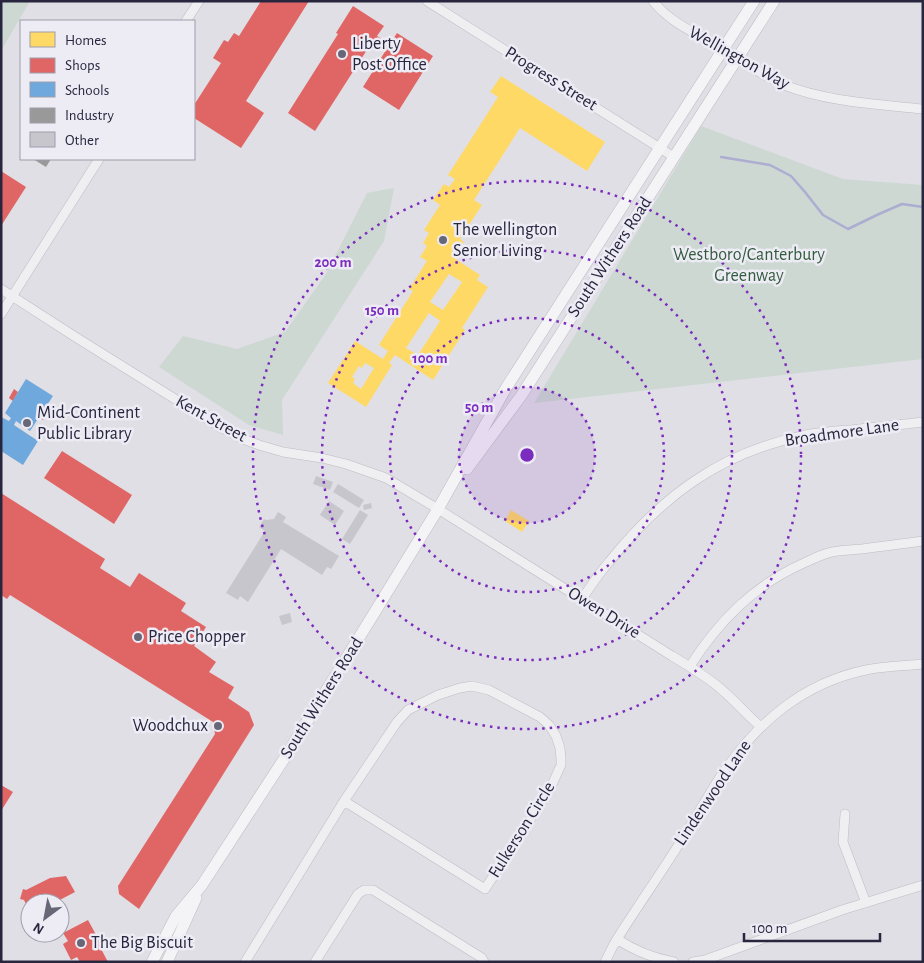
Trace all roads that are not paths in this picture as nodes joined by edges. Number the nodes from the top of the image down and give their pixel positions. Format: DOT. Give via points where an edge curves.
graph roads {
  1 [pos="199,1"];
  2 [pos="427,1"];
  3 [pos="653,1"];
  4 [pos="754,1"];
  5 [pos="774,1"];
  6 [pos="187,20"];
  7 [pos="723,49"];
  8 [pos="737,58"];
  9 [pos="923,109"];
  10 [pos="660,148"];
  11 [pos="674,157"];
  12 [pos="99,160"];
  13 [pos="1,288"];
  14 [pos="13,296"];
  15 [pos="1,314"];
  16 [pos="923,422"];
  17 [pos="438,509"];
  18 [pos="923,542"];
  19 [pos="582,599"];
  20 [pos="923,664"];
  21 [pos="690,666"];
  22 [pos="761,727"];
  23 [pos="344,801"];
  24 [pos="845,814"];
  25 [pos="202,885"];
  26 [pos="923,885"];
  27 [pos="866,903"];
  28 [pos="617,939"];
  29 [pos="249,960"];
  30 [pos="152,962"];
  31 [pos="167,962"];
  32 [pos="315,962"];
  33 [pos="484,962"];
  34 [pos="605,962"];
  35 [pos="674,962"];
  36 [pos="693,962"];
  1 -- 6 [label="street"];
  2 -- 10 [label="street, Progress Street"];
  3 -- 7 [label="street, Wellington Way" via="682,27"];
  4 -- 7 [label="main road, South Withers Road"];
  5 -- 8 [label="main road, South Withers Road"];
  7 -- 8 [label="street, Wellington Way"];
  7 -- 10 [label="main road, South Withers Road"];
  8 -- 9 [label="street, Wellington Way" via="773,80 817,96"];
  8 -- 11 [label="main road, South Withers Road"];
  10 -- 11 [label="street, Progress Street"];
  10 -- 17 [label="main road, South Withers Road" via="506,388"];
  11 -- 17 [label="main road, South Withers Road" via="521,396"];
  12 -- 14 [label="street"];
  13 -- 14 [label="street, Kent Street"];
  14 -- 15 [label="street"];
  14 -- 17 [label="street, Kent Street" via="220,428 258,445 371,472"];
  16 -- 19 [label="street, Broadmore Lane" via="808,435 768,445 726,462 701,476 652,514 608,562"];
  17 -- 19 [label="street, Owen Drive"];
  17 -- 25 [label="main road, South Withers Road"];
  18 -- 21 [label="street" via="832,552 792,568 749,597 730,615"];
  19 -- 21 [label="street, Owen Drive"];
  20 -- 22 [label="street, Lindenwood Lane" via="865,670 834,680 799,697"];
  21 -- 22 [label="street, Owen Drive" via="722,690"];
  22 -- 28 [label="street, Lindenwood Lane" via="740,749 710,792"];
  23 -- 23 [label="street, Fulkerson Circle" via="485,889 550,789 561,765 560,748 549,726 534,713 489,690 472,686 460,688 408,710"];
  23 -- 29 [label="street, Fulkerson Circle"];
  24 -- 27 [label="street" via="843,842"];
  25 -- 30 [label="main road, South Withers Road" via="176,916"];
  25 -- 31 [label="main road, South Withers Road"];
  26 -- 27 [label="street"];
  27 -- 36 [label="street"];
  28 -- 34 [label="street, Lindenwood Lane"];
  28 -- 35 [label="street" via="645,954"];
  32 -- 33 [label="street" via="358,894 373,890"];
}
